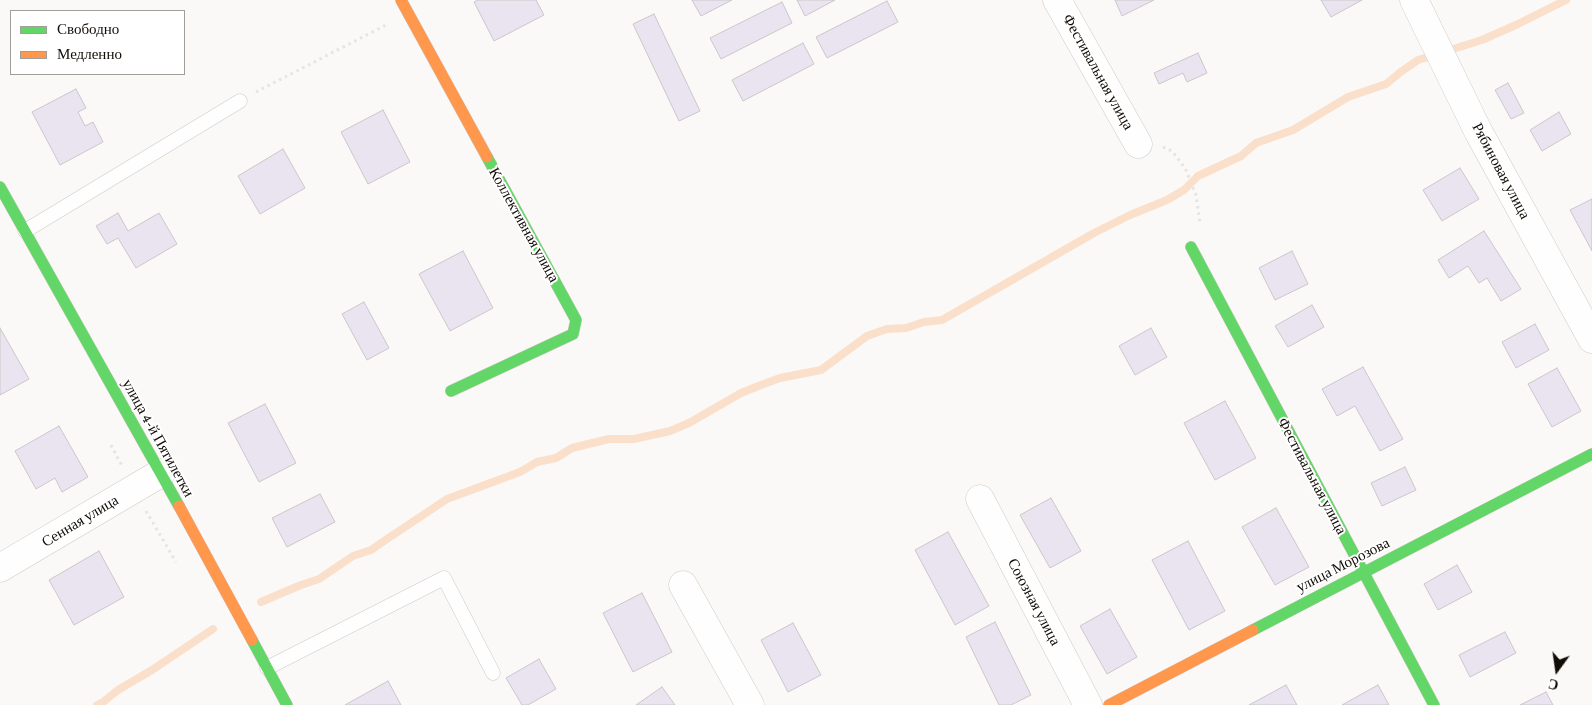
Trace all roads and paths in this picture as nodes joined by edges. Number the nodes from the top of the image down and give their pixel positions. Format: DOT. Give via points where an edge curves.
graph roads {
  1 [pos="400,0"];
  2 [pos="1057,0"];
  3 [pos="1414,0"];
  4 [pos="408,14"];
  5 [pos="240,101"];
  6 [pos="1138,144"];
  7 [pos="1186,168"];
  8 [pos="0,187"];
  9 [pos="1196,195"];
  10 [pos="25,231"];
  11 [pos="1191,247"];
  12 [pos="1592,339"];
  13 [pos="451,391"];
  14 [pos="1592,454"];
  15 [pos="161,473"];
  16 [pos="980,500"];
  17 [pos="0,568"];
  18 [pos="1362,572"];
  19 [pos="683,584"];
  20 [pos="267,668"];
  21 [pos="493,673"];
  22 [pos="287,705"];
  23 [pos="750,705"];
  24 [pos="1088,705"];
  25 [pos="1109,705"];
  26 [pos="1434,705"];
  1 -- 4 [label="street, Коллективная улица"];
  2 -- 6 [label="street, Фестивальная улица"];
  3 -- 12 [label="street, Рябиновая улица" via="1478,130"];
  4 -- 5 [label="path"];
  4 -- 13 [label="street, Коллективная улица" via="576,320 573,334"];
  5 -- 10 [label="lane"];
  7 -- 9 [label="path"];
  8 -- 10 [label="street, улица 4-й Пятилетки"];
  10 -- 15 [label="street, улица 4-й Пятилетки"];
  11 -- 18 [label="street, Фестивальная улица"];
  14 -- 18 [label="street, улица Морозова"];
  15 -- 17 [label="street, Сенная улица"];
  15 -- 20 [label="street, улица 4-й Пятилетки"];
  16 -- 24 [label="street, Союзная улица"];
  18 -- 25 [label="street, улица Морозова"];
  18 -- 26 [label="street, Фестивальная улица"];
  19 -- 23 [label="street"];
  20 -- 21 [label="lane" via="444,578"];
  20 -- 22 [label="street, улица 4-й Пятилетки"];
}
